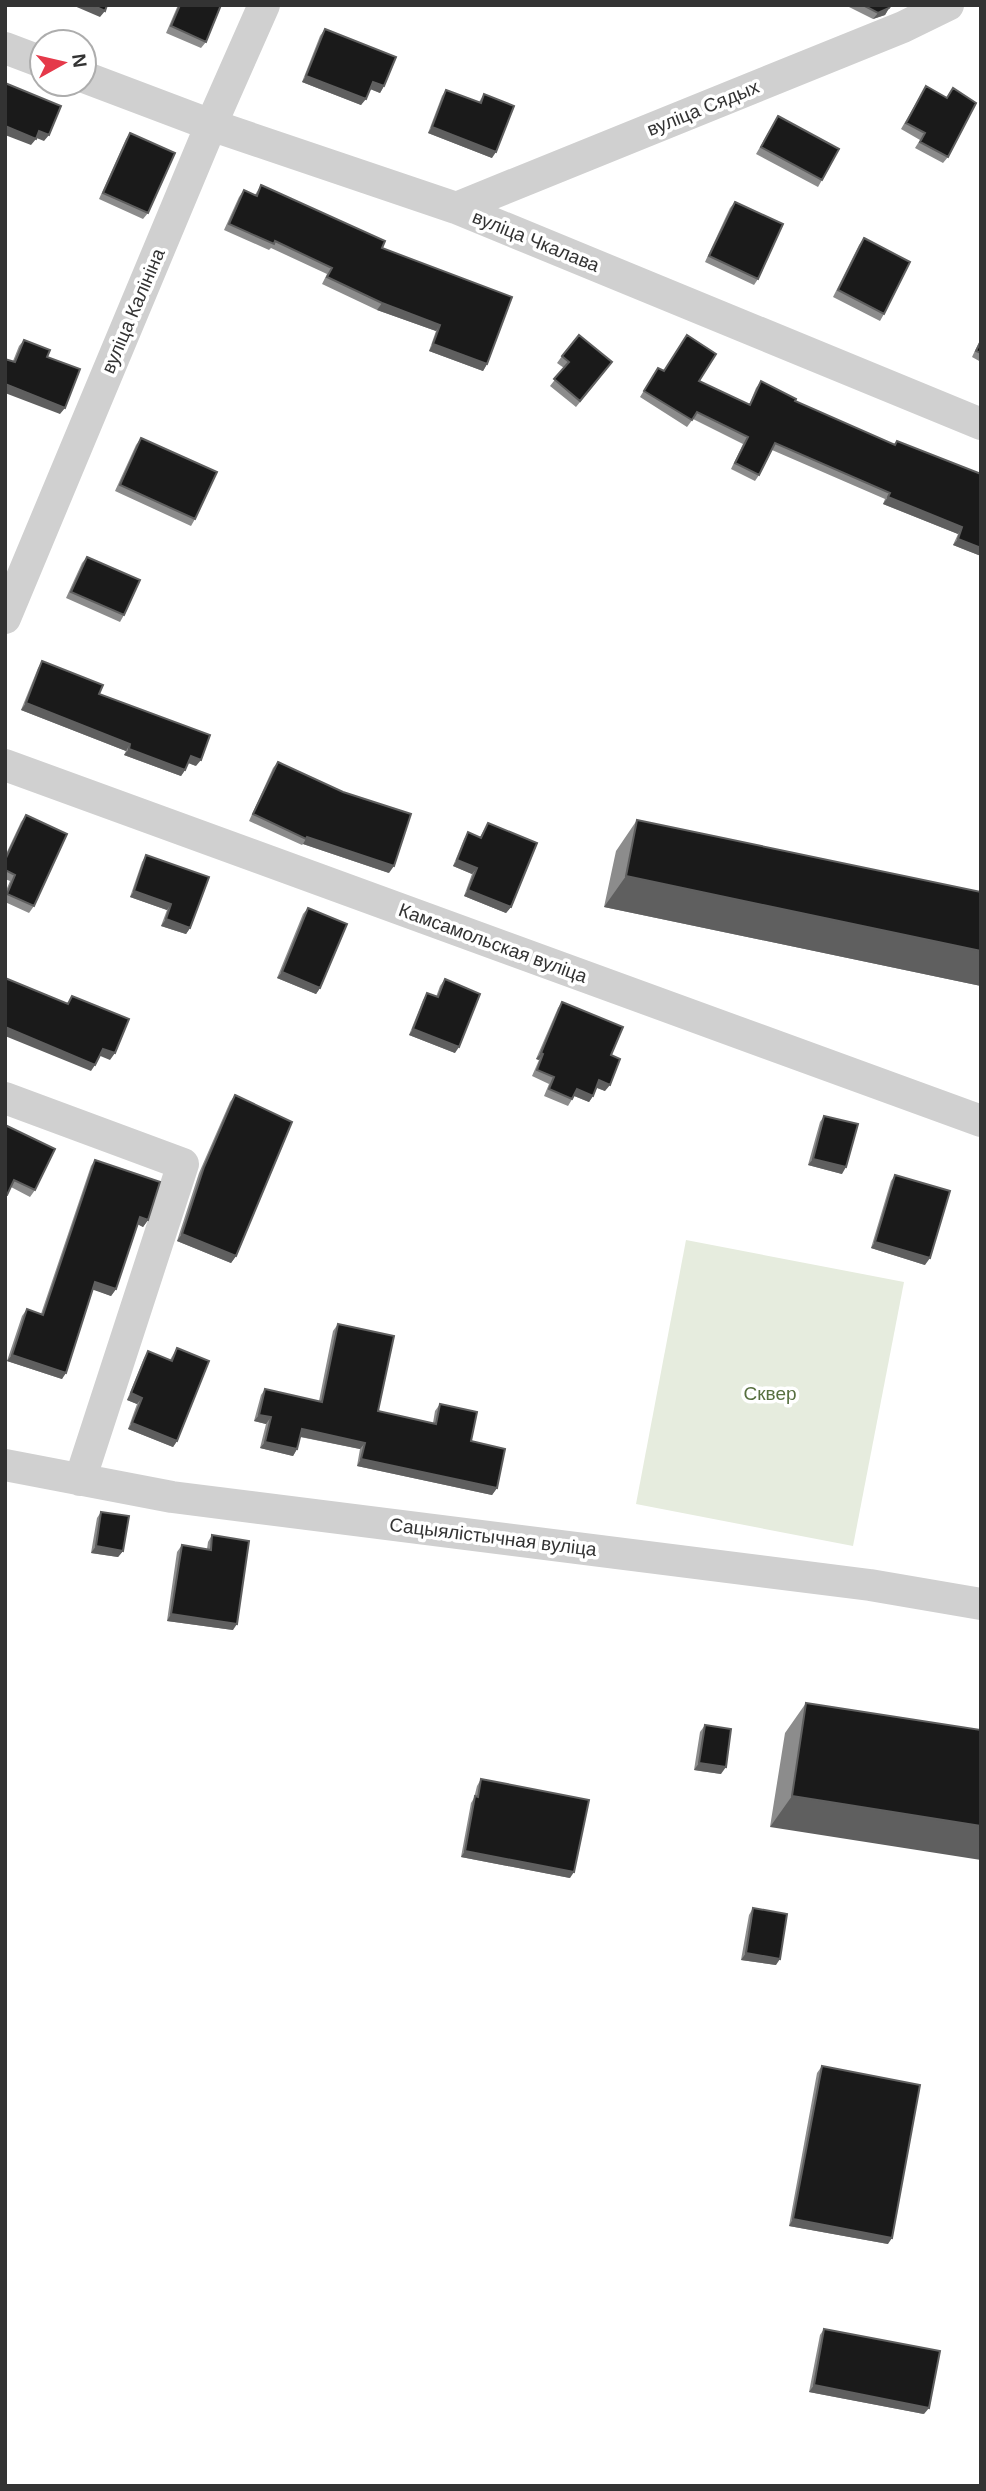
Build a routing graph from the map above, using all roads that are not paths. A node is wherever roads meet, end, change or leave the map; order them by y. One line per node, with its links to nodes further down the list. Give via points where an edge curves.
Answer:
1 (264, 5): 6 (street, вуліца Калініна)
2 (948, 5): 7 (street, вуліца Сядых)
3 (5, 48): 4 (street)
4 (28, 57)
5 (98, 83): 6 (street, вуліца Чкалава)
6 (211, 125): 7 (street, вуліца Чкалава); 9 (street, вуліца Калініна)
7 (456, 208): 8 (street, вуліца Чкалава)
8 (981, 424)
9 (5, 618)
10 (5, 765): 12 (street, Камсамольская вуліца)
11 (5, 1098): 14 (street, via 183,1164)
12 (981, 1121)
13 (5, 1465): 14 (street, Сацыялістычная вуліца)
14 (80, 1480): 15 (street, Сацыялістычная вуліца, via 172,1497 870,1585)
15 (981, 1604)

